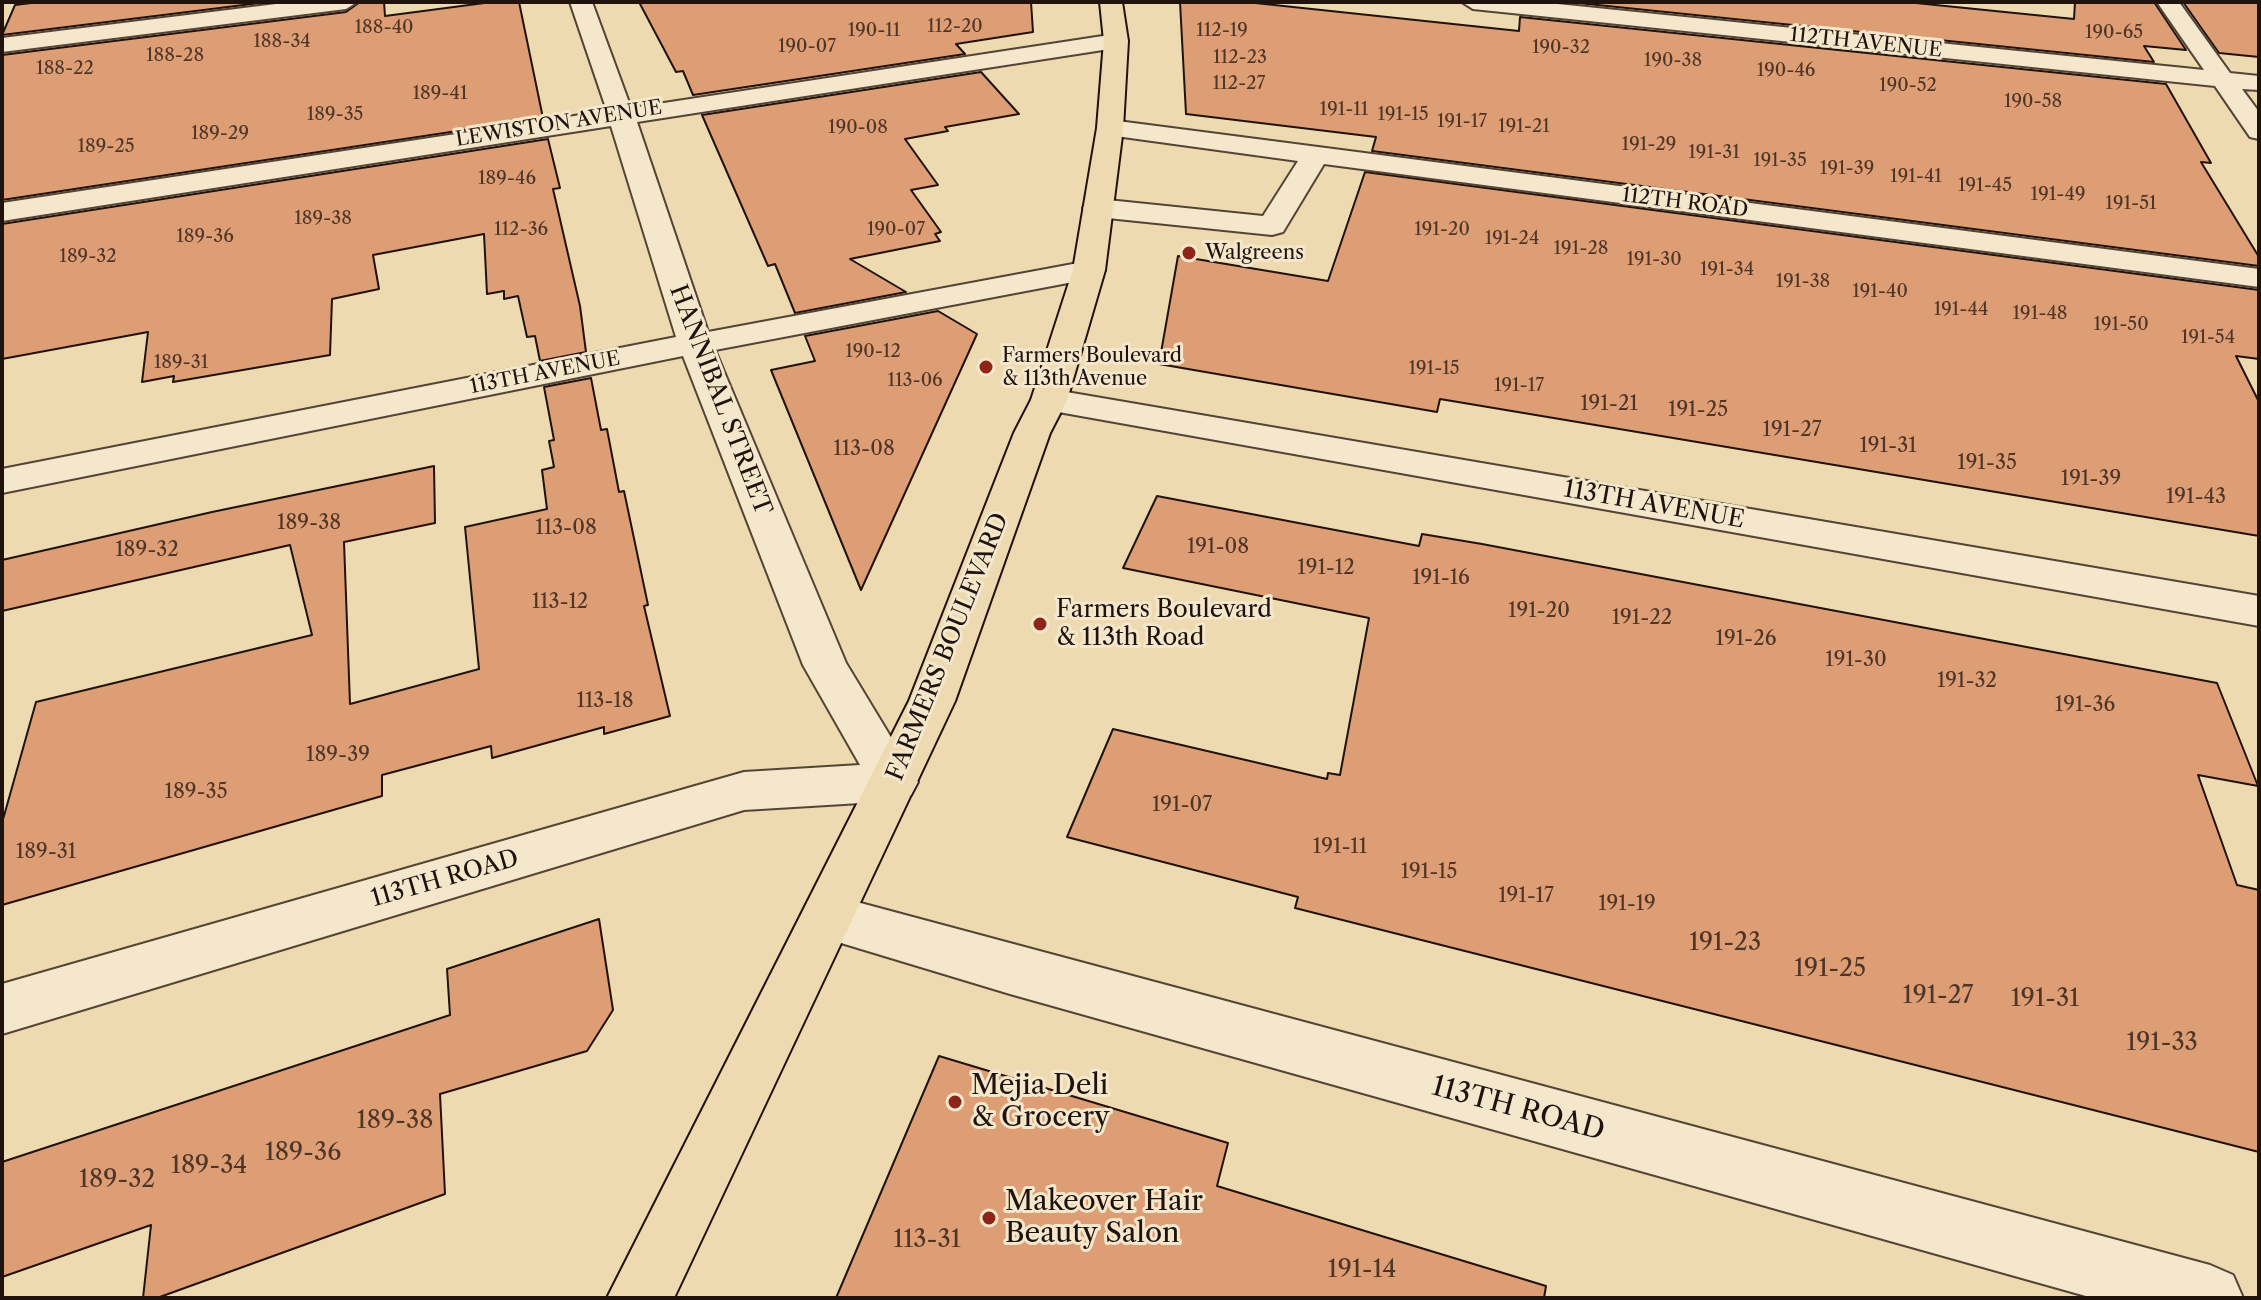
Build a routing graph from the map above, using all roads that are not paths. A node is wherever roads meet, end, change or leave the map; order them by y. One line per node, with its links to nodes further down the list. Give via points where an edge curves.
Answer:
1 (346, 2): 6 (street)
2 (581, 2): 9 (street, HANNIBAL STREET)
3 (1473, 2): 7 (street, 112TH AVENUE)
4 (2168, 2): 7 (street)
5 (1114, 21): 9 (street, LEWISTON AVENUE); 10 (main road, FARMERS BOULEVARD)
6 (2, 45)
7 (2223, 80): 8 (street, 112TH AVENUE); 11 (street)
8 (2259, 83)
9 (621, 115): 14 (street, LEWISTON AVENUE); 17 (street, HANNIBAL STREET)
10 (1110, 128): 12 (street, 112TH ROAD); 13 (main road, FARMERS BOULEVARD)
11 (2259, 131)
12 (1316, 154): 13 (street, via 1272,226); 16 (street, 112TH ROAD)
13 (1098, 208): 15 (main road, FARMERS BOULEVARD)
14 (2, 212)
15 (1089, 270): 17 (street, 113TH AVENUE); 18 (main road, FARMERS BOULEVARD)
16 (2259, 278)
17 (695, 344): 19 (street, 113TH AVENUE); 21 (street, HANNIBAL STREET, via 825,665)
18 (1049, 400): 20 (street, 113TH AVENUE); 21 (main road, FARMERS BOULEVARD, via 932,701)
19 (2, 481)
20 (2259, 611)
21 (894, 782): 22 (main road, FARMERS BOULEVARD); 23 (street, 113TH ROAD, via 744,791)
22 (827, 917): 24 (main road, FARMERS BOULEVARD); 25 (street, 113TH ROAD)
23 (2, 1009)
24 (640, 1298)
25 (2210, 1298)

